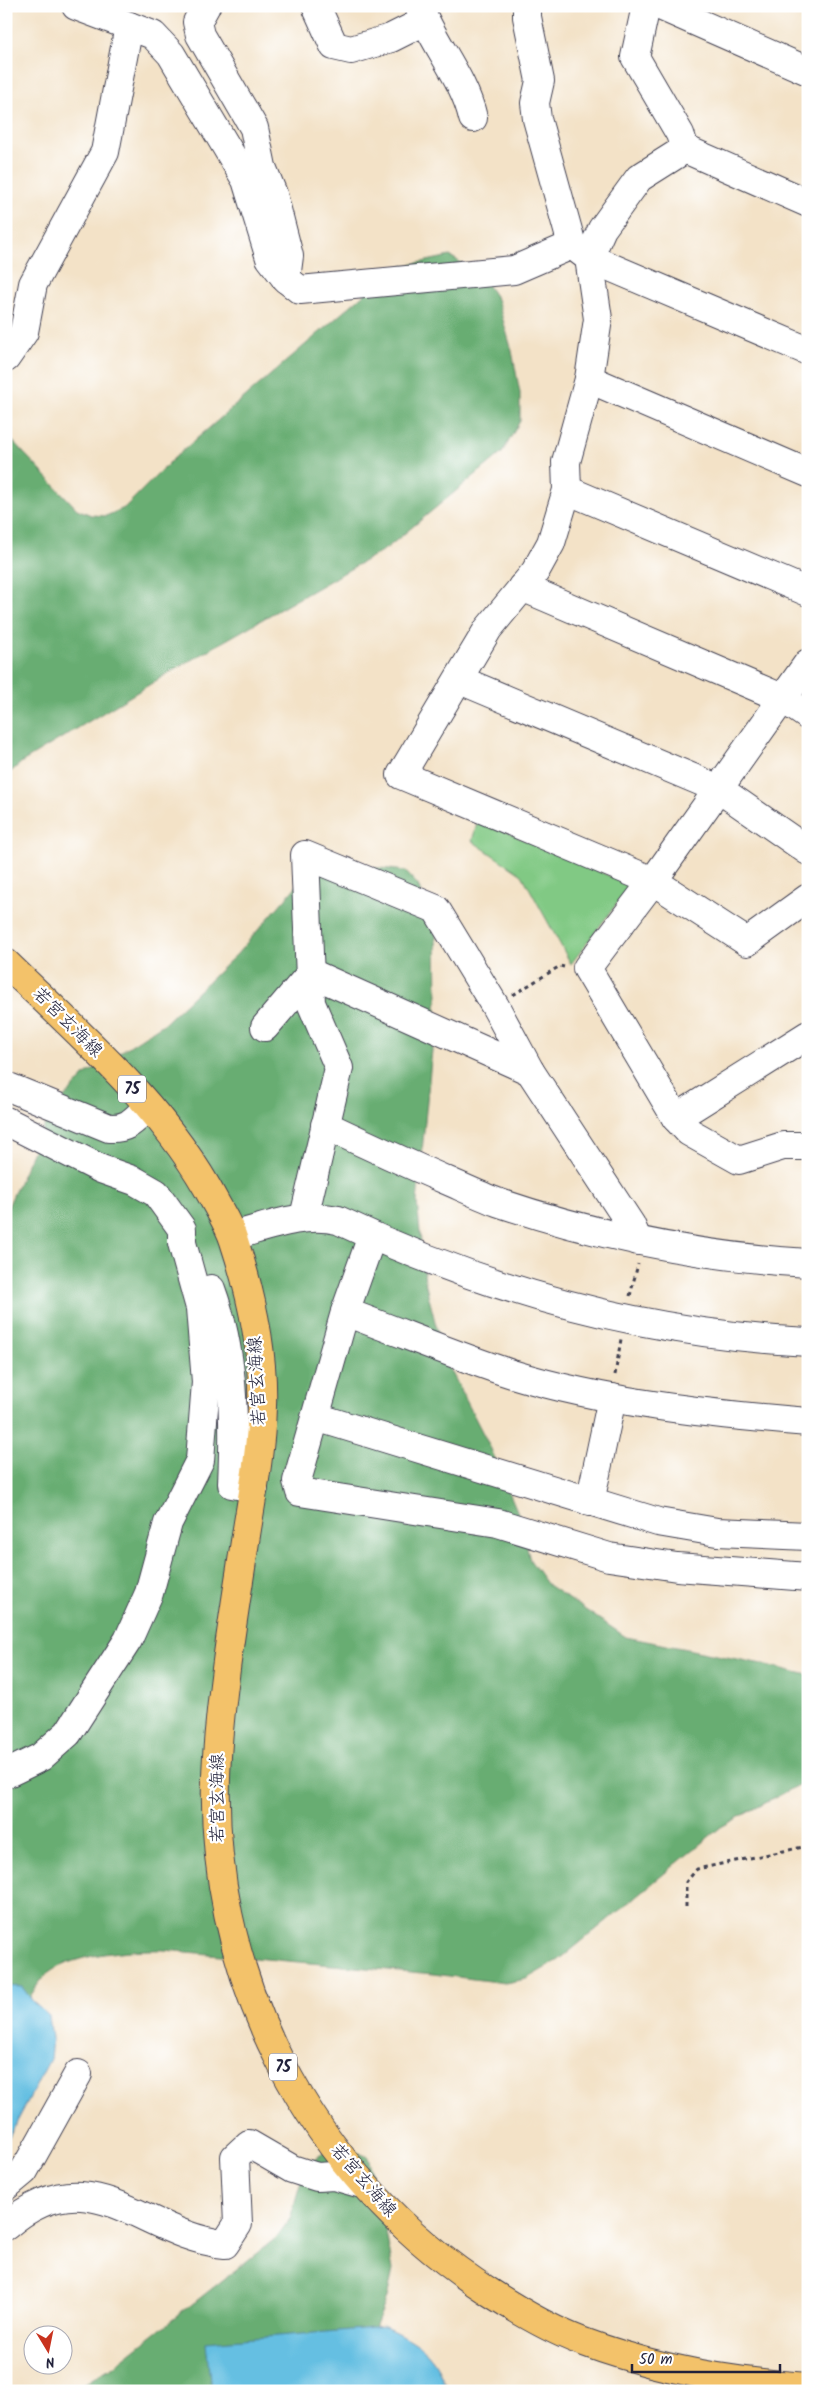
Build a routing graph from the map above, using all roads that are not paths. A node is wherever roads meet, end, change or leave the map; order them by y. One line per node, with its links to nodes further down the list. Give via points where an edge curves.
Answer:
1 (76, 6): 8 (street)
2 (206, 6): 14 (street, via 197,22 200,35 254,128 262,167 273,194 289,256)
3 (316, 6): 7 (street, via 334,46 351,50 391,38)
4 (527, 6): 13 (street, via 540,81 535,102 537,119)
5 (646, 6): 11 (street, via 635,57 680,134)
6 (660, 6): 9 (street)
7 (422, 14): 10 (street, via 469,99)
8 (129, 26): 14 (street, via 153,35 171,54 246,180 270,258); 16 (street, via 105,152 33,284 24,332)
9 (808, 71)
10 (473, 118)
11 (684, 149): 12 (street); 13 (street, via 639,178 602,229)
12 (808, 202)
13 (580, 252): 14 (street, via 514,270 300,290); 15 (street); 17 (street, via 598,319)
14 (286, 279)
15 (808, 351)
16 (6, 358)
17 (589, 380): 18 (street); 19 (street, via 566,462)
18 (808, 473)
19 (567, 490): 20 (street, via 551,543 535,572); 21 (street)
20 (522, 587): 23 (street, via 488,629); 24 (street)
21 (808, 592)
22 (808, 663): 24 (street)
23 (460, 680): 26 (street); 28 (street, via 401,774)
24 (782, 698): 25 (street); 26 (street)
25 (808, 716)
26 (719, 789): 27 (street); 28 (street)
27 (808, 851)
28 (653, 881): 29 (street, via 747,942); 37 (street, via 587,968)
29 (808, 898)
30 (6, 963): 36 (main road, 若宮玄海線 / 75, via 118,1073)
31 (311, 973): 32 (street); 34 (street); 34 (street, via 306,855 436,909); 39 (street, via 311,1002 340,1068)
32 (266, 1027)
33 (808, 1035): 37 (street)
34 (530, 1071): 45 (street)
35 (6, 1086): 36 (street, via 109,1128 121,1129 131,1124)
36 (148, 1107): 43 (main road, 若宮玄海線 / 75, via 204,1182)
37 (676, 1118): 40 (street, via 689,1132 739,1160 783,1146)
38 (6, 1121): 42 (street, via 156,1193)
39 (324, 1124): 41 (street); 45 (street, via 496,1201)
40 (808, 1146)
41 (304, 1218): 43 (street); 44 (street, via 320,1216 338,1220)
42 (182, 1229): 52 (street, via 202,1262 231,1367 235,1432 232,1484); 56 (street, via 182,1243 200,1308 205,1351 200,1460 168,1523 149,1593 123,1648 68,1733 41,1757)
43 (233, 1236): 52 (main road, 若宮玄海線 / 75, via 255,1321 261,1372 260,1436)
44 (372, 1236): 47 (street); 48 (street, via 546,1300 624,1318 737,1337)
45 (641, 1242): 46 (street, via 772,1261)
46 (808, 1263)
47 (345, 1312): 49 (street, via 513,1374); 50 (street)
48 (808, 1342)
49 (612, 1398): 51 (street, via 705,1412); 53 (street)
50 (316, 1417): 53 (street); 55 (street, via 297,1481 300,1492 498,1523 609,1557 677,1568)
51 (808, 1422)
52 (254, 1488): 58 (main road, 若宮玄海線 / 75, via 228,1646 217,1759 218,1854 238,1956 260,2018 303,2102)
53 (590, 1502): 54 (street, via 658,1522 717,1532)
54 (808, 1536)
55 (808, 1577)
56 (6, 1774)
57 (78, 2074): 59 (street, via 24,2171)
58 (362, 2184): 60 (street, via 334,2176 317,2177 292,2169 249,2144 235,2157 238,2224 225,2244 203,2242 115,2202 80,2195 44,2201); 61 (main road, 若宮玄海線 / 75, via 423,2245 467,2278 523,2314 578,2340 691,2374)
59 (6, 2186)
60 (6, 2226)
61 (808, 2387)

